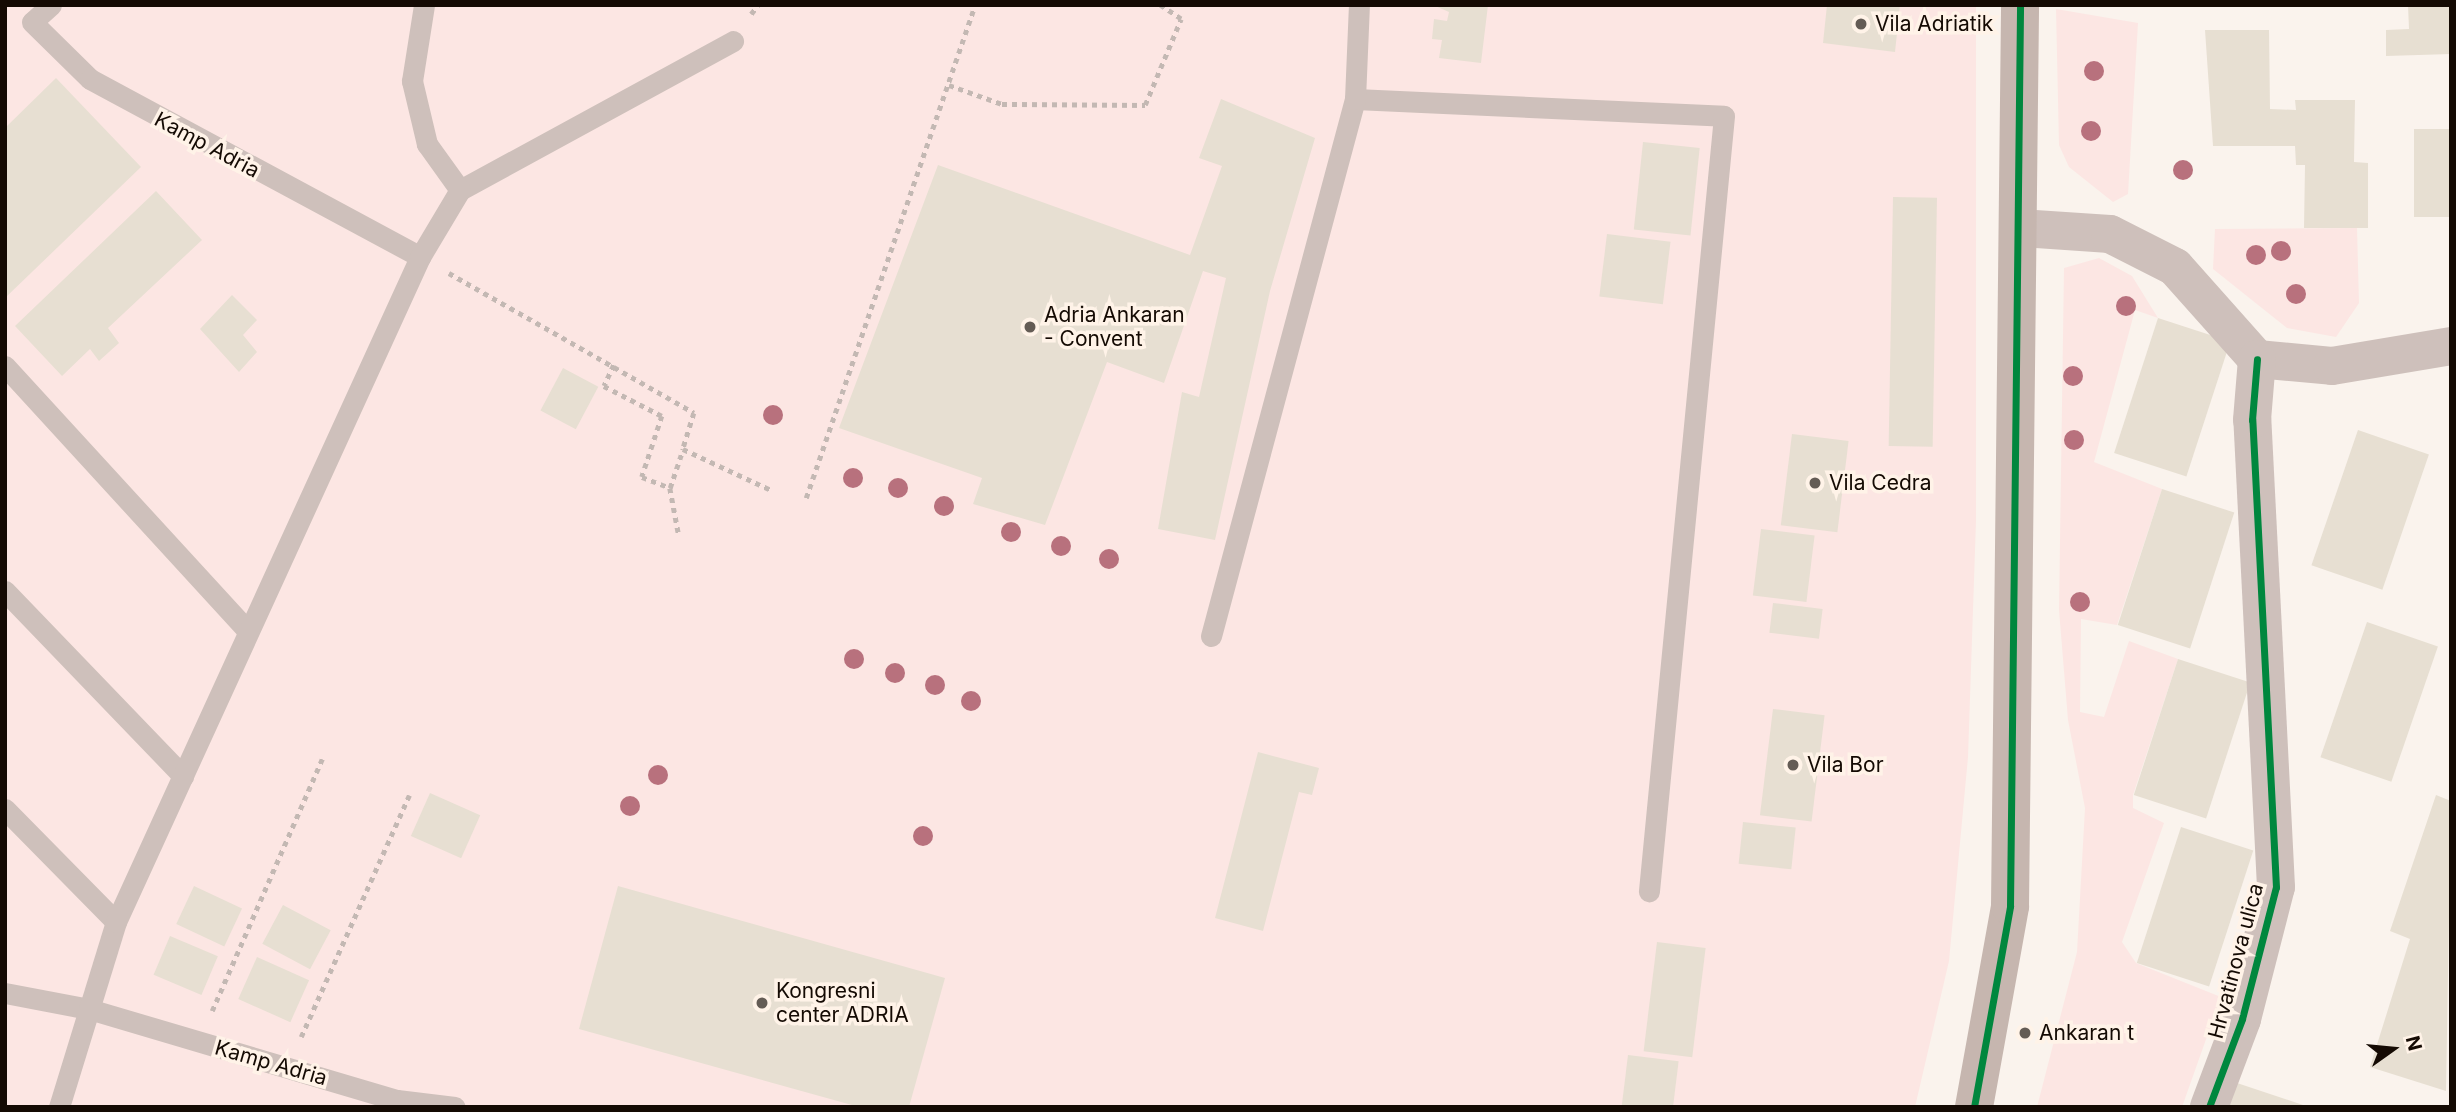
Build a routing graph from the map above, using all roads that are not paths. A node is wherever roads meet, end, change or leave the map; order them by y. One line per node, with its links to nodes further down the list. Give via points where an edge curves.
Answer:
1 (51, 5): 9 (lane, Kamp Adria, via 32,22 90,79)
2 (424, 5): 7 (lane, via 411,81 427,144)
3 (1359, 5): 6 (lane)
4 (2020, 5): 8 (main road)
5 (733, 41): 7 (lane)
6 (1355, 99): 15 (lane, via 1236,563); 18 (lane, via 1724,116)
7 (460, 190): 9 (lane)
8 (2022, 228): 11 (street, via 2110,234 2175,267); 22 (main road, via 2010,906)
9 (420, 257): 14 (lane)
10 (2451, 346): 11 (street, via 2332,366)
11 (2257, 359): 27 (street, Hrvatinova ulica, via 2252,420 2276,887 2242,1019)
12 (5, 366): 14 (lane)
13 (5, 591): 16 (lane)
14 (247, 629): 16 (lane)
15 (1211, 635)
16 (183, 776): 19 (lane)
17 (5, 809): 19 (lane)
18 (1649, 891)
19 (116, 922): 21 (lane)
20 (5, 993): 21 (lane, Kamp Adria)
21 (89, 1009): 23 (lane); 24 (lane, Kamp Adria, via 397,1100)
22 (1987, 1052): 25 (main road); 26 (main road)
23 (59, 1107)
24 (455, 1107)
25 (1964, 1107)
26 (1974, 1107)
27 (2209, 1107)

